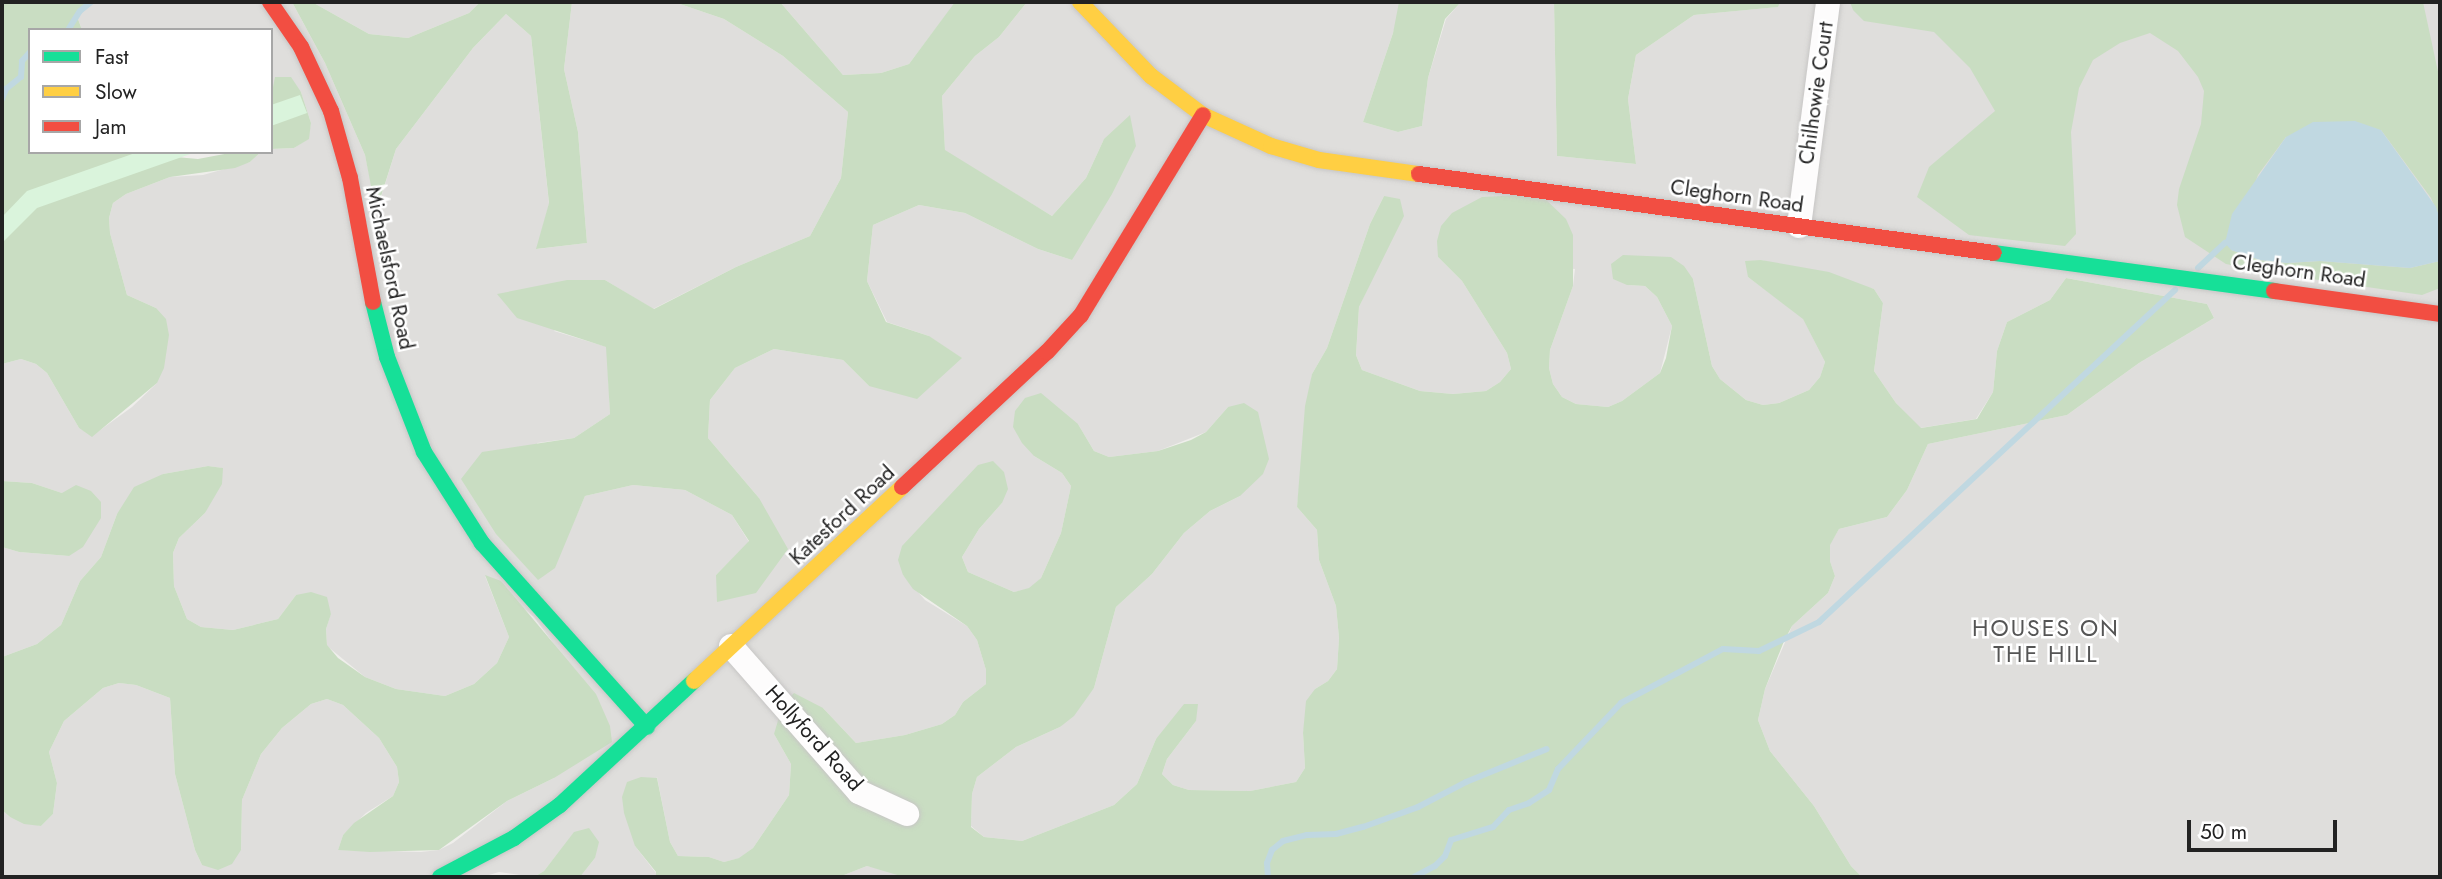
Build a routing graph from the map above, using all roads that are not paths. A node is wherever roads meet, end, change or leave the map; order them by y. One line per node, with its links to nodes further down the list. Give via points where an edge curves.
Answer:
1 (270, 2): 8 (street, Michaelsford Road, via 301,47 331,111 350,178 384,346 424,452 482,543)
2 (1080, 2): 4 (street, Cleghorn Road, via 1151,76)
3 (1828, 2): 5 (street, Chilhowie Court)
4 (1203, 116): 5 (street, Cleghorn Road, via 1271,146 1319,160); 7 (street, Katesford Road, via 1081,315 1047,352)
5 (1799, 226): 6 (street, Cleghorn Road)
6 (2440, 313)
7 (731, 646): 8 (street, Katesford Road); 9 (street, Hollyford Road, via 859,792)
8 (647, 727): 10 (street, Katesford Road, via 561,805 514,838)
9 (907, 814)
10 (440, 877)

